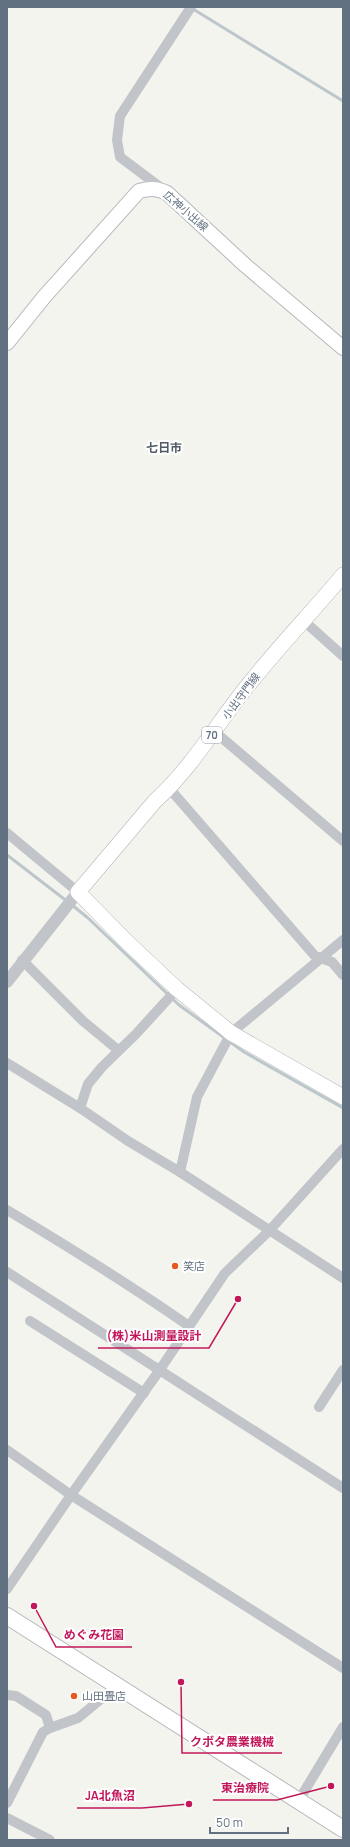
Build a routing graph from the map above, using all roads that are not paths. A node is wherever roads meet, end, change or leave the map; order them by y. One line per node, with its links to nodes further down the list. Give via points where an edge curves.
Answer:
1 (191, 7): 2 (street, via 120,116 116,140 120,157)
2 (167, 192): 3 (main road, 広神小出線, via 158,188 139,191 44,297); 4 (main road, 広神小出線, via 246,266)
3 (7, 343)
4 (343, 348)
5 (343, 575): 6 (main road, 小出守門線 / 70)
6 (304, 621): 7 (street); 8 (main road, 小出守門線 / 70, via 253,678)
7 (343, 656)
8 (215, 732): 9 (main road, 小出守門線 / 70); 11 (street)
9 (169, 788): 12 (main road, 小出守門線 / 70); 14 (street, via 315,956)
10 (7, 833): 12 (street)
11 (343, 841)
12 (78, 892): 15 (street); 18 (main road)
13 (343, 940): 14 (street)
14 (322, 958): 16 (street, via 332,962); 19 (street)
15 (22, 960): 17 (street); 20 (street, via 83,1021)
16 (343, 976)
17 (7, 982)
18 (177, 989): 19 (main road); 20 (street)
19 (231, 1033): 22 (main road); 25 (street, via 197,1098)
20 (118, 1050): 23 (street, via 88,1084)
21 (7, 1063): 23 (street)
22 (343, 1097)
23 (80, 1108): 25 (street)
24 (343, 1149): 27 (street)
25 (180, 1172): 27 (street)
26 (7, 1210): 31 (street, via 64,1243)
27 (270, 1231): 29 (street); 31 (street, via 225,1273)
28 (7, 1272): 33 (street)
29 (343, 1278)
30 (30, 1320): 34 (street)
31 (189, 1326): 33 (street)
32 (343, 1370): 35 (street)
33 (159, 1372): 34 (street); 37 (street)
34 (144, 1393): 38 (street)
35 (319, 1407)
36 (7, 1450): 38 (street)
37 (343, 1488)
38 (71, 1495): 39 (street); 41 (street)
39 (7, 1589)
40 (7, 1616): 42 (highway)
41 (343, 1668)
42 (117, 1686): 45 (street, via 78,1718); 46 (highway)
43 (7, 1695): 45 (street, via 16,1696 46,1715)
44 (343, 1727): 46 (street)
45 (50, 1728): 47 (street, via 43,1732)
46 (299, 1800): 49 (highway)
47 (7, 1803)
48 (7, 1818): 50 (street)
49 (343, 1829)
50 (50, 1840)

